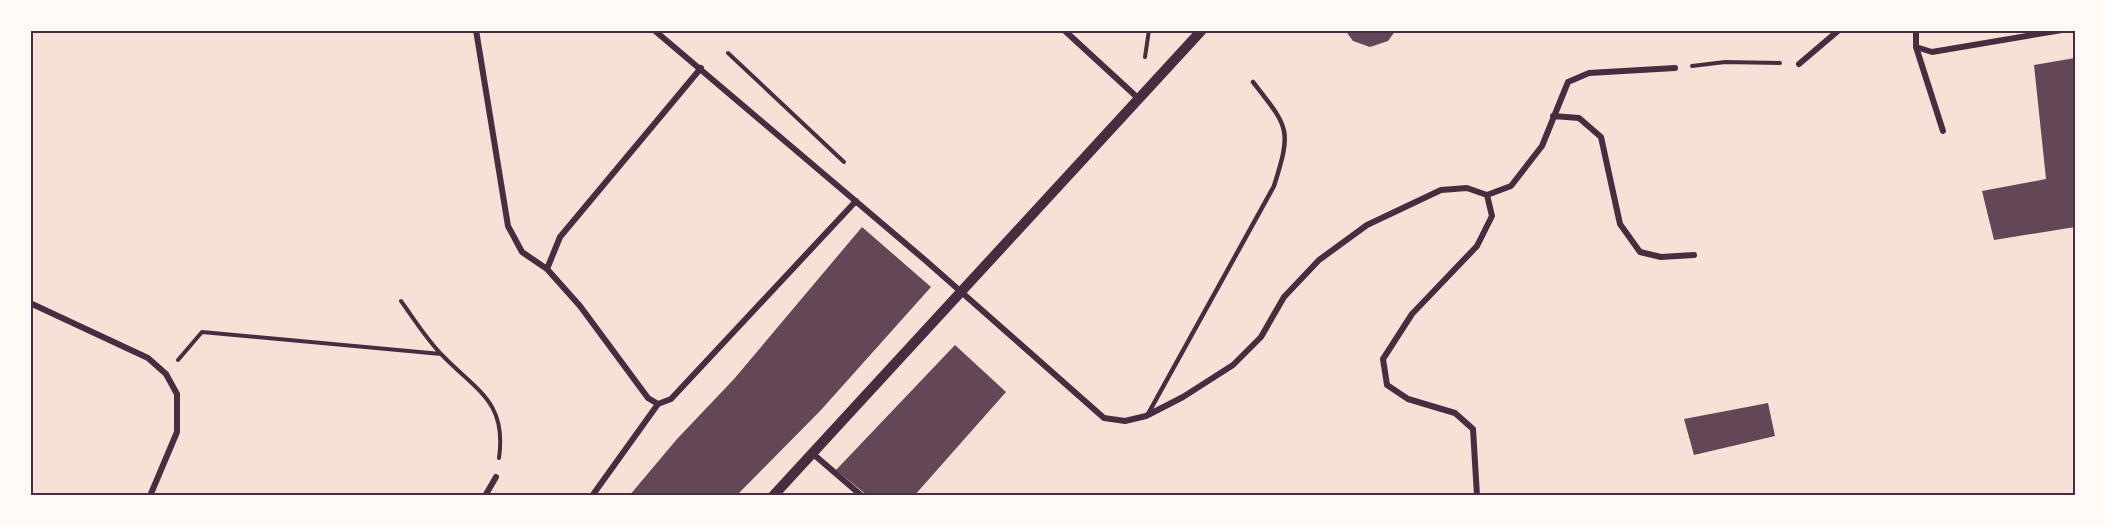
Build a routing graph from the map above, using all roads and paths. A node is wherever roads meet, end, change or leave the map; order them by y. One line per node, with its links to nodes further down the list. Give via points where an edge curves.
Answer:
1 (476, 30): 19 (street, via 508,226 522,252)
2 (654, 30): 10 (street)
3 (1064, 30): 13 (street)
4 (1202, 30): 13 (street)
5 (1839, 30): 9 (street)
6 (1916, 30): 8 (street)
7 (2062, 30): 8 (street, via 1932,52)
8 (1916, 47): 15 (street)
9 (1799, 64): 11 (path, via 1725,62)
10 (701, 68): 17 (street); 19 (street, via 560,237)
11 (1675, 68): 14 (street, via 1589,73 1568,82)
12 (1252, 82): 26 (lane, via 1281,118 1286,146 1274,186)
13 (1140, 99): 20 (street)
14 (1553, 116): 16 (street, via 1542,146 1511,186); 18 (street, via 1579,118 1601,137 1620,224 1640,252 1661,257)
15 (1942, 131)
16 (1487, 195): 26 (street, via 1467,188 1441,190 1367,225 1318,260 1284,297 1261,337 1233,365); 34 (street, via 1492,216 1477,246 1412,314 1383,359 1387,385 1407,399 1455,413 1473,429)
17 (856, 201): 20 (street); 25 (street, via 671,399)
18 (1694, 255)
19 (547, 269): 25 (street, via 580,306 648,398)
20 (961, 291): 26 (street, via 1104,418 1125,421); 27 (street)
21 (401, 301): 23 (path)
22 (30, 303): 24 (street, via 148,358)
23 (441, 354): 24 (path, via 202,332); 28 (path, via 492,402 500,450)
24 (166, 374): 29 (street, via 177,394 177,432)
25 (658, 404): 31 (street)
26 (1146, 416)
27 (811, 453): 32 (street); 33 (street)
28 (496, 477): 30 (street)
29 (150, 496)
30 (485, 496)
31 (592, 496)
32 (773, 496)
33 (862, 496)
34 (1477, 496)

